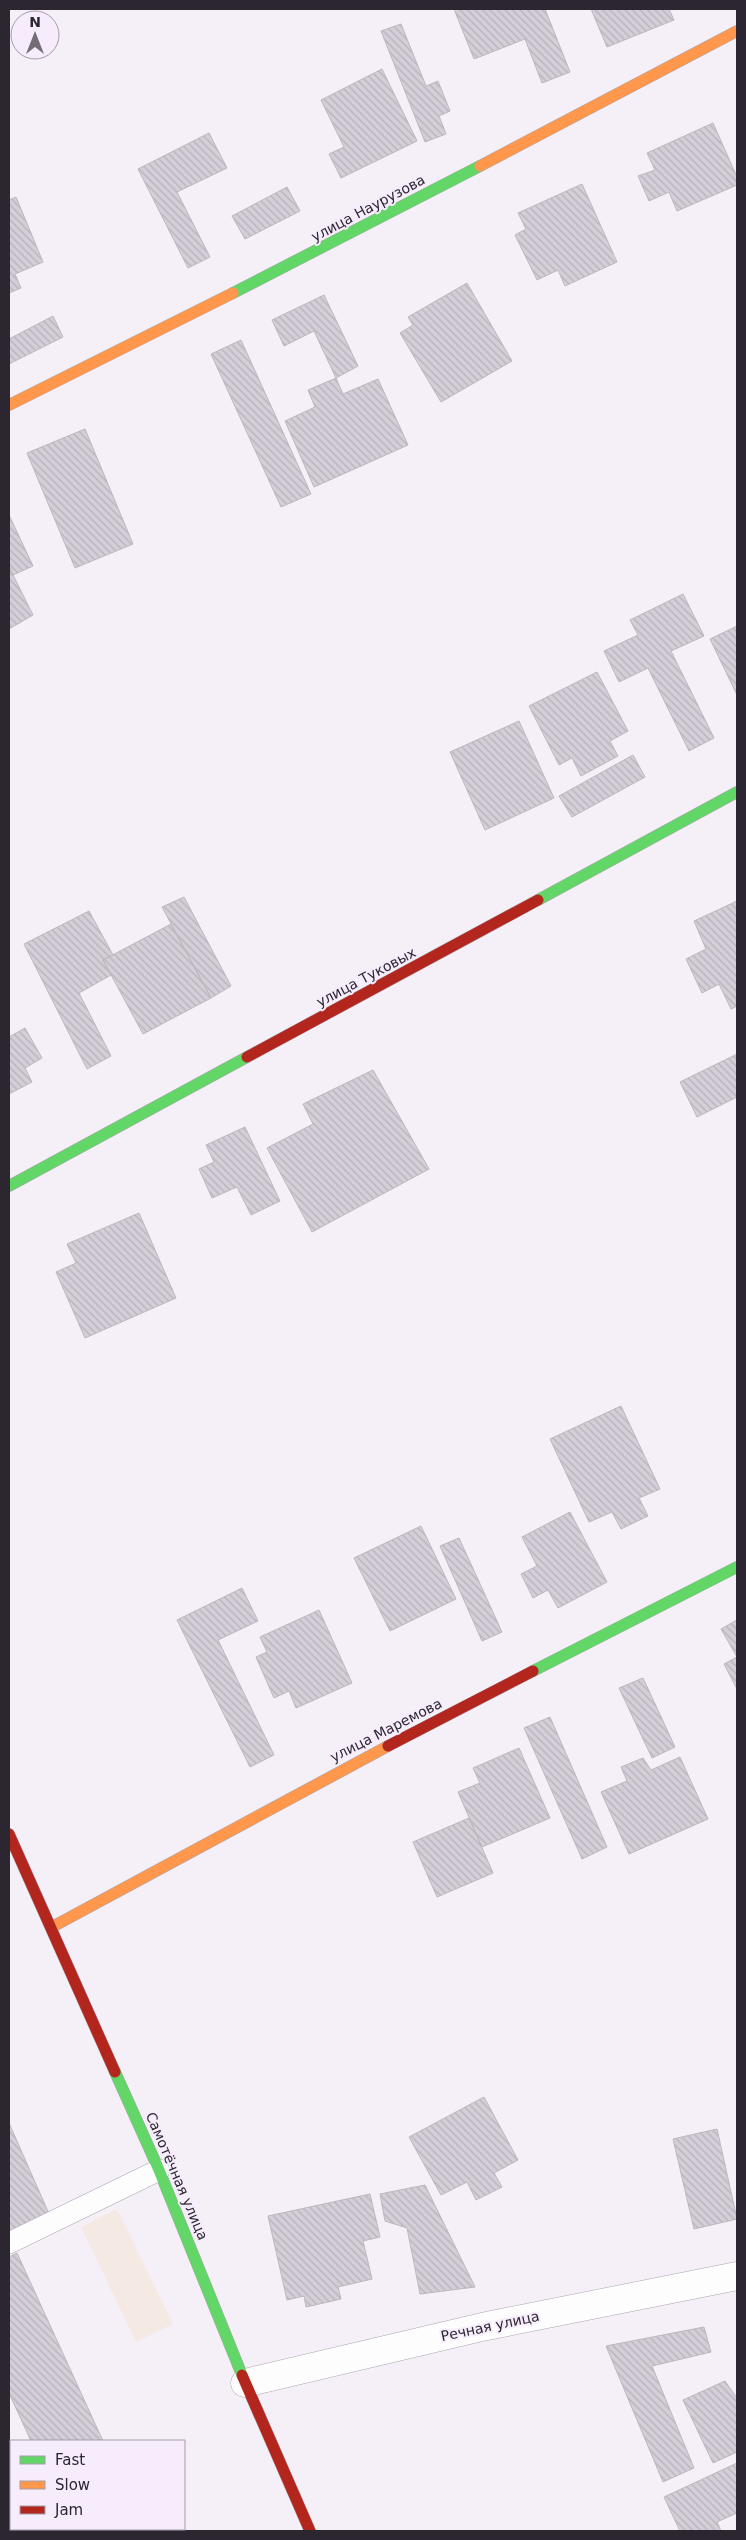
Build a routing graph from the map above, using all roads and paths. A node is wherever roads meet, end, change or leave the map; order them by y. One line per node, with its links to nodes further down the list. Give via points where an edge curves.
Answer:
1 (737, 31): 2 (street, улица Наурузова, via 327,246)
2 (9, 405)
3 (737, 792): 4 (street, улица Туковых)
4 (9, 1186)
5 (737, 1567): 7 (street, улица Маремова, via 317,1782)
6 (9, 1834): 7 (street, Самотёчная улица)
7 (52, 1927): 8 (street, Самотёчная улица)
8 (159, 2170): 9 (lane); 11 (street, Самотёчная улица)
9 (9, 2243)
10 (737, 2276): 11 (street, Речная улица, via 482,2327)
11 (245, 2383): 12 (street, Самотёчная улица)
12 (310, 2531)

